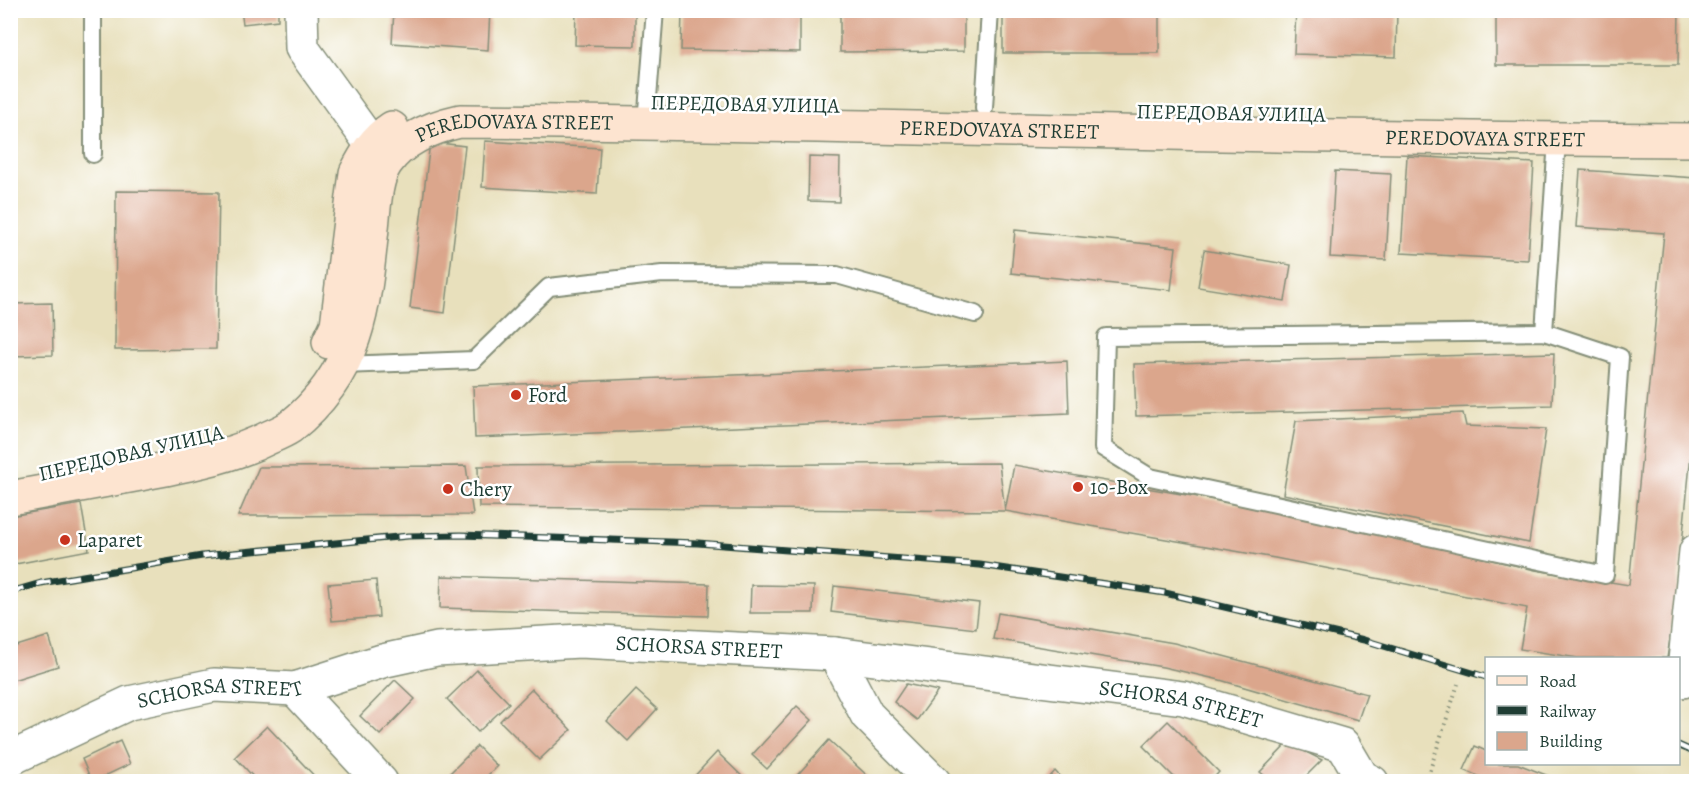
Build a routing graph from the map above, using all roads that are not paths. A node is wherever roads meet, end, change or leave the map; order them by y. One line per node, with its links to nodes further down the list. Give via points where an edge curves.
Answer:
1 (93, 10): 10 (lane)
2 (301, 10): 11 (street, via 302,48)
3 (655, 10): 6 (lane)
4 (990, 10): 5 (lane)
5 (984, 108): 6 (main road, ПЕРЕДОВАЯ УЛИЦА); 7 (main road, ПЕРЕДОВАЯ УЛИЦА)
6 (647, 112): 8 (main road, PEREDOVAYA STREET); 11 (main road, PEREDOVAYA STREET, via 460,121 436,127 401,148)
7 (1696, 122)
8 (1557, 140): 9 (main road, PEREDOVAYA STREET); 13 (lane)
9 (1696, 140)
10 (93, 154)
11 (379, 154): 14 (main road, PEREDOVAYA STREET, via 365,294 355,337); 15 (main road, ПЕРЕДОВАЯ УЛИЦА, via 364,156 356,173 337,325 319,363 278,407 252,423 212,438)
12 (975, 315): 14 (lane, via 837,275 662,273 549,288 474,360)
13 (1544, 332): 13 (lane, via 1106,338 1103,448 1150,477 1605,575 1620,357)
14 (343, 365): 16 (main road, PEREDOVAYA STREET, via 317,402 289,428 249,447 204,461)
15 (10, 480)
16 (10, 498)
17 (1696, 551): 19 (street)
18 (835, 654): 20 (street, SCHORSA STREET, via 580,641 437,649 382,661); 22 (street, SCHORSA STREET, via 1183,698 1343,745); 24 (street, via 867,715)
19 (1683, 681)
20 (295, 690): 21 (street, SCHORSA STREET, via 214,685 129,703); 23 (street)
21 (14, 758)
22 (1364, 780)
23 (381, 782)
24 (934, 782)

